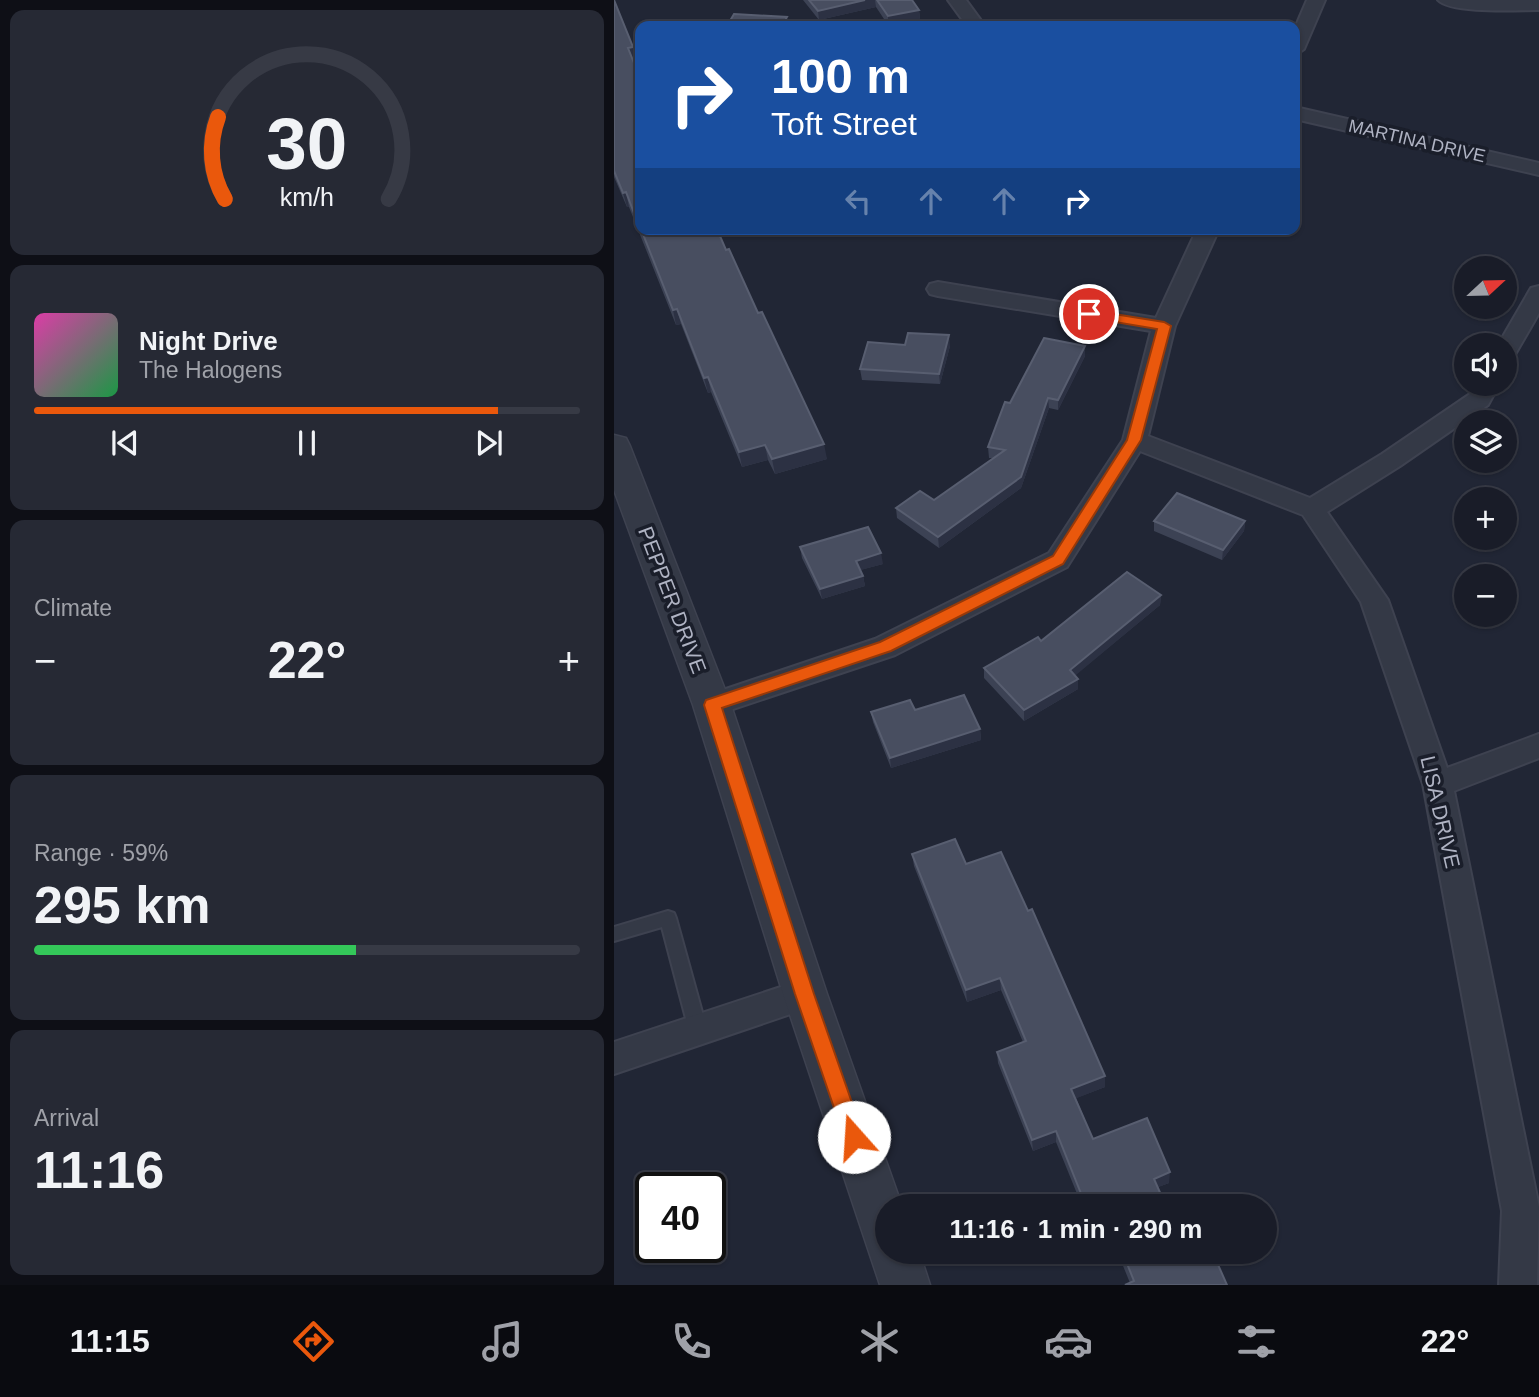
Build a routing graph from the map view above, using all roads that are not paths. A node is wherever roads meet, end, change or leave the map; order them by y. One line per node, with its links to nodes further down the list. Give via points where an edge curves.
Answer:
1 (957, 0): 5 (street)
2 (1316, 0): 6 (street)
3 (1447, 0): 4 (street)
4 (1539, 5)
5 (972, 21)
6 (1300, 37)
7 (1300, 114): 8 (street, MARTINA DRIVE)
8 (1539, 169)
9 (1205, 235): 12 (street)
10 (938, 289): 12 (street)
11 (1539, 293): 13 (street)
12 (1164, 326): 15 (street)
13 (1516, 333)
14 (1481, 396): 17 (street)
15 (1134, 440): 17 (street); 18 (street, via 1058,560 885,647)
16 (614, 446): 18 (street, PEPPER DRIVE)
17 (1312, 509): 20 (street, LISA DRIVE, via 1374,600)
18 (712, 705): 22 (street, PEPPER DRIVE)
19 (1539, 746): 20 (street)
20 (1438, 784): 26 (street, LISA DRIVE)
21 (614, 934): 23 (lane, via 668,918)
22 (805, 994): 23 (street); 25 (street, PEPPER DRIVE)
23 (698, 1030): 24 (street)
24 (614, 1059)
25 (875, 1197)
26 (1530, 1212): 29 (street, LISA DRIVE)
27 (898, 1264): 28 (street)
28 (905, 1285)
29 (1518, 1285)

